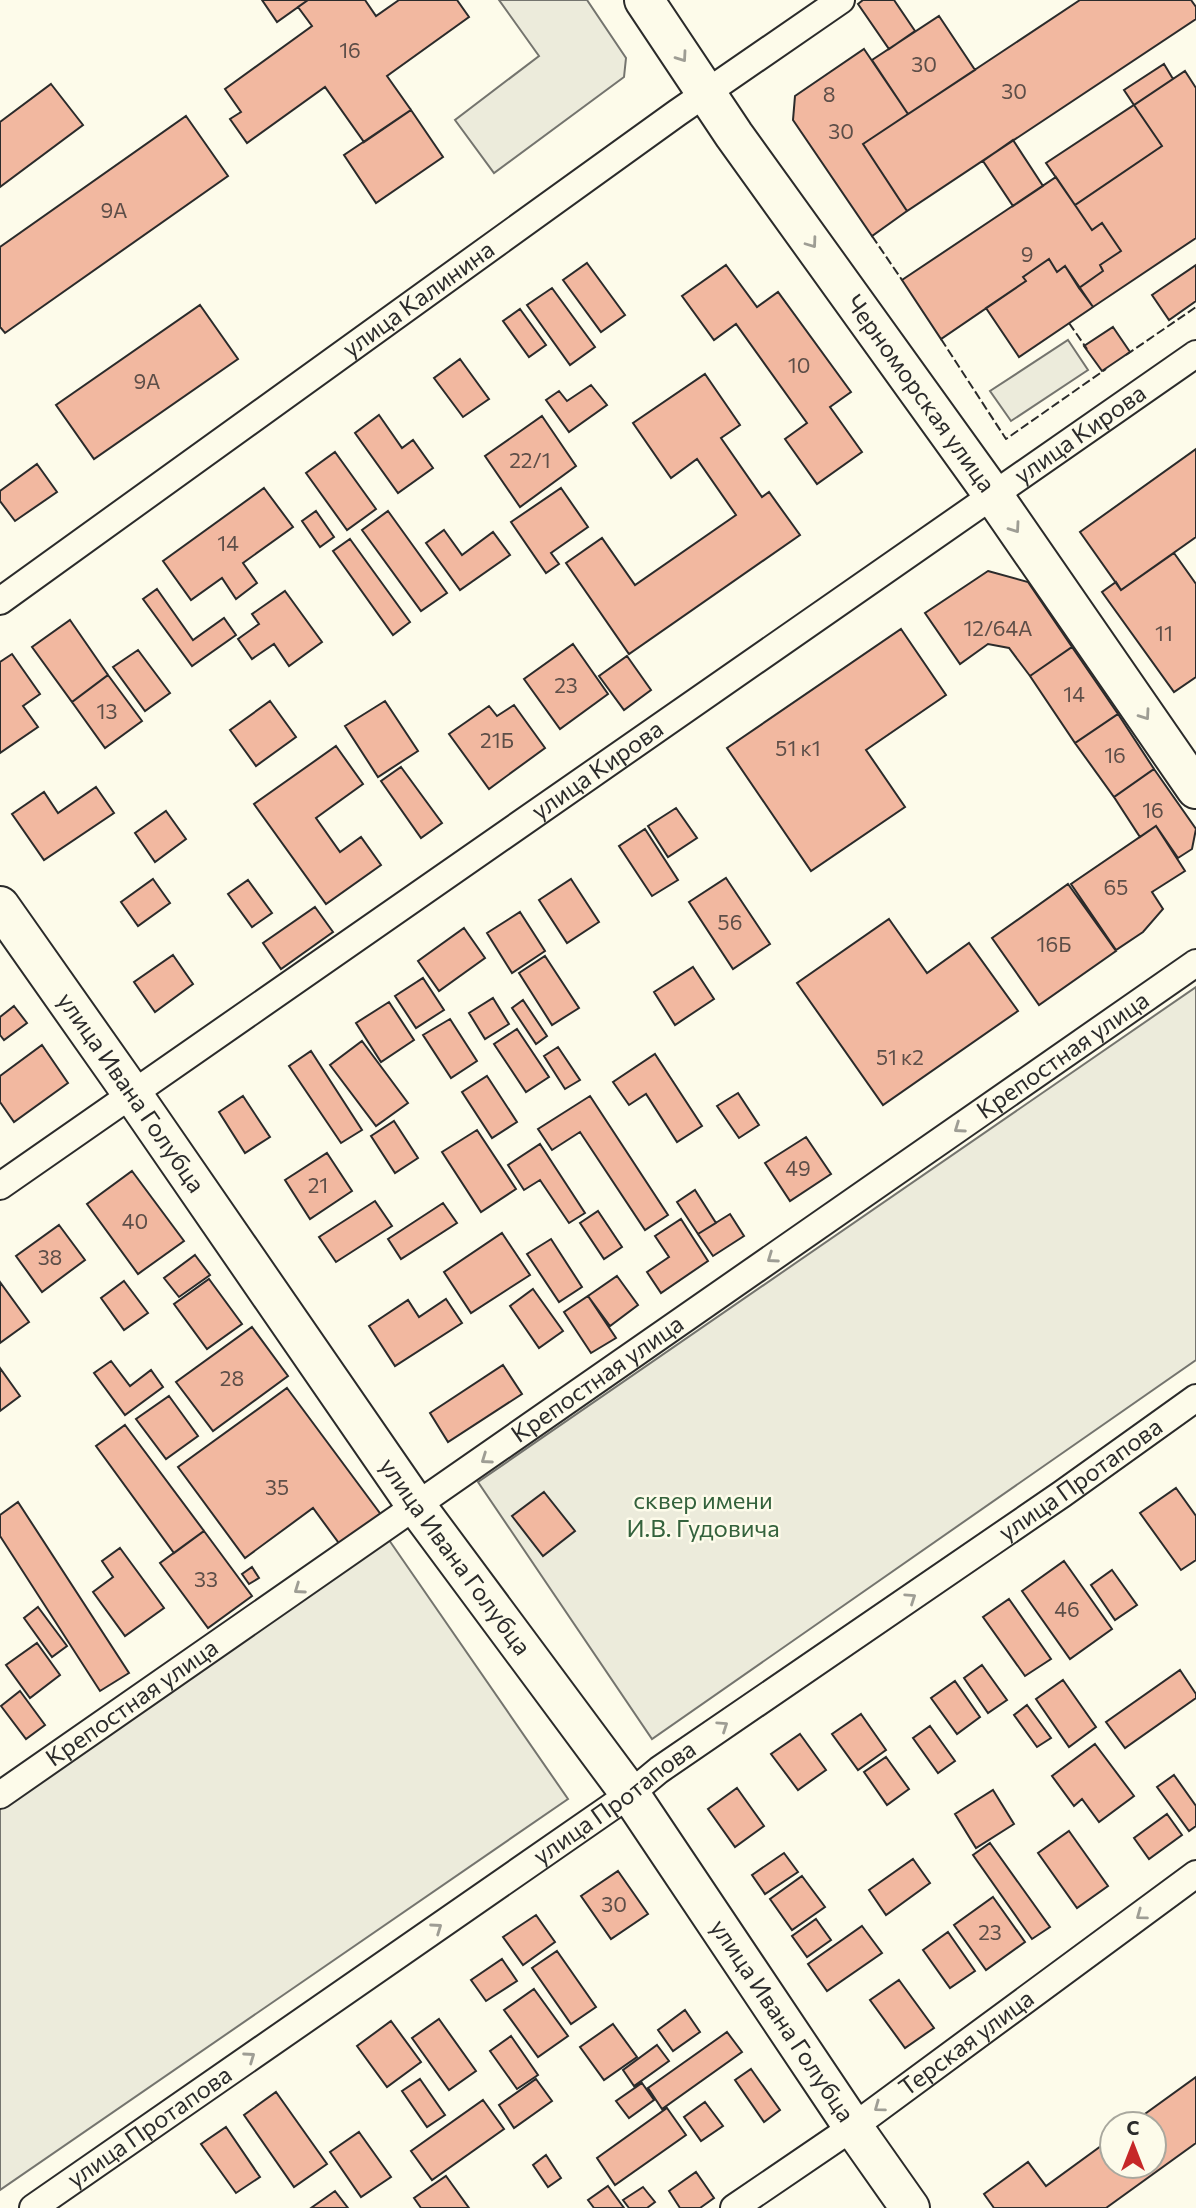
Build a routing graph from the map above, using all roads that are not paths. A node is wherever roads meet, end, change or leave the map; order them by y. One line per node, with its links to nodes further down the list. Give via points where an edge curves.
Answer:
1 (644, 0): 3 (street, Черноморская улица, one-way to 3)
2 (841, 0): 3 (street, улица Калинина)
3 (707, 92): 5 (street, Черноморская улица, one-way to 5); 6 (street, улица Калинина)
4 (1196, 354): 5 (street, улица Кирова)
5 (993, 495): 7 (street, Черноморская улица, one-way to 7); 10 (street, улица Кирова)
6 (0, 601)
7 (1196, 789)
8 (0, 906): 10 (street, улица Ивана Голубца)
9 (1196, 963): 13 (street, Крепостная улица, one-way to 13)
10 (133, 1095): 11 (street, улица Кирова); 13 (street, улица Ивана Голубца)
11 (0, 1186)
12 (1196, 1398): 14 (street, улица Протапова, one-way to 12)
13 (417, 1507): 14 (street, улица Ивана Голубца); 15 (street, Крепостная улица, one-way to 15)
14 (630, 1794): 17 (street, улица Ивана Голубца); 18 (street, улица Протапова, one-way to 14)
15 (0, 1795)
16 (1196, 1874): 17 (street, Терская улица, one-way to 17)
17 (853, 2127): 19 (street, Терская улица); 20 (street, улица Ивана Голубца)
18 (33, 2208)
19 (734, 2208)
20 (910, 2208)

